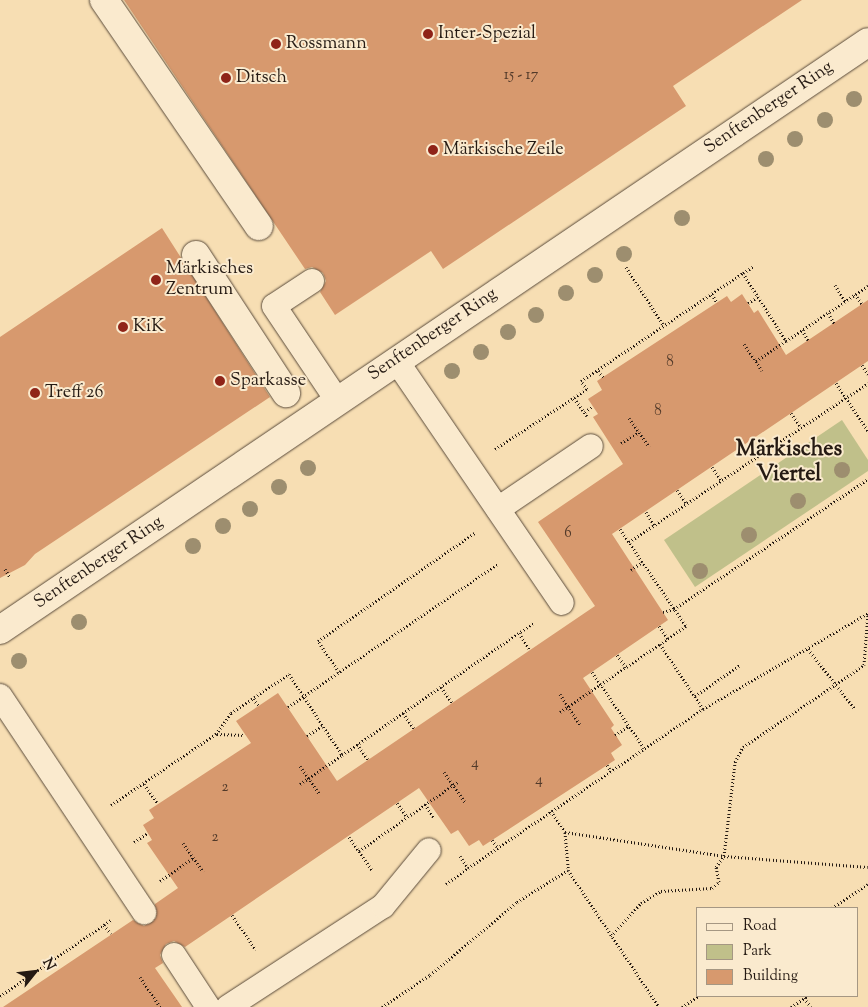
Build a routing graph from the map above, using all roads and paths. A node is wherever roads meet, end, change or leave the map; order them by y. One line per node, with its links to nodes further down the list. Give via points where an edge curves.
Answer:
1 (104, 0): 3 (street)
2 (868, 42): 25 (street, Senftenberger Ring)
3 (259, 226)
4 (196, 256): 34 (street)
5 (754, 266): 7 (path)
6 (626, 267): 20 (path)
7 (743, 274): 11 (path); 13 (path)
8 (312, 281): 36 (lane, via 274,306)
9 (835, 285): 14 (path)
10 (868, 286): 12 (path)
11 (712, 294): 15 (path); 20 (path)
12 (856, 294): 14 (path); 17 (path)
13 (758, 297): 16 (path); 23 (path)
14 (845, 301): 18 (path)
15 (717, 303)
16 (748, 303)
17 (862, 304)
18 (828, 313): 19 (path); 21 (path)
19 (834, 323)
20 (664, 326): 28 (path)
21 (802, 330): 22 (path); 23 (path)
22 (808, 340)
23 (786, 341): 26 (path)
24 (744, 344): 26 (path)
25 (396, 360): 36 (street, Senftenberger Ring); 51 (lane)
26 (756, 361): 29 (path)
27 (862, 365): 30 (path)
28 (598, 371): 31 (path); 45 (path, via 581,381 587,389)
29 (762, 371)
30 (868, 374)
31 (602, 377)
32 (836, 383): 35 (path)
33 (868, 383): 35 (path)
34 (286, 393)
35 (844, 396): 41 (path); 42 (path)
36 (337, 400): 66 (street, Senftenberger Ring)
37 (593, 406): 38 (path)
38 (584, 412)
39 (791, 413): 41 (path)
40 (629, 418): 44 (path)
41 (800, 426): 48 (path)
42 (868, 430)
43 (591, 446): 51 (lane)
44 (649, 447)
45 (491, 451)
46 (712, 467): 48 (path)
47 (868, 479): 63 (path)
48 (721, 480): 50 (path)
49 (677, 490): 50 (path)
50 (686, 503): 53 (path)
51 (498, 509): 62 (lane)
52 (646, 512): 53 (path)
53 (654, 525): 56 (path)
54 (620, 529): 56 (path)
55 (484, 538): 75 (path, via 479,530 318,641)
56 (629, 542): 58 (path)
57 (495, 554): 75 (path, via 501,562)
58 (642, 562): 60 (path); 63 (path)
59 (5, 569): 61 (path)
60 (631, 570)
61 (10, 577)
62 (562, 603): 67 (path)
63 (674, 609): 64 (path); 68 (path, via 686,626)
64 (663, 612)
65 (659, 626): 68 (path)
66 (0, 630)
67 (519, 633): 70 (path); 79 (path)
68 (668, 639): 69 (path)
69 (660, 644): 74 (path); 83 (path)
70 (530, 650)
71 (808, 650): 78 (path); 78 (path, via 868,613 864,665); 89 (path)
72 (616, 655): 74 (path)
73 (740, 665): 83 (path)
74 (626, 667): 77 (path)
75 (340, 672): 82 (path)
76 (592, 672): 77 (path)
77 (601, 684): 88 (path); 95 (path)
78 (836, 684): 90 (path); 132 (path, via 743,746 735,762)
79 (441, 687): 85 (path); 92 (path)
80 (560, 694): 88 (path)
81 (0, 696): 122 (lane)
82 (303, 696): 84 (path, via 289,674); 87 (path); 93 (path)
83 (695, 696): 89 (path)
84 (253, 698): 86 (path); 97 (path, via 231,713)
85 (452, 703)
86 (259, 706)
87 (288, 707)
88 (568, 707): 91 (path); 94 (path)
89 (703, 708): 102 (path)
90 (855, 709)
91 (560, 712)
92 (402, 713): 96 (path); 101 (path)
93 (322, 726): 100 (path); 103 (path)
94 (581, 726)
95 (629, 726): 99 (path); 102 (path)
96 (414, 729)
97 (216, 734): 98 (path); 111 (path)
98 (245, 735)
99 (616, 735)
100 (307, 736)
101 (357, 744): 103 (path); 104 (path)
102 (644, 748): 107 (path)
103 (342, 755): 109 (path)
104 (368, 760)
105 (607, 765): 107 (path)
106 (300, 766): 109 (path)
107 (611, 771): 119 (path)
108 (444, 772): 113 (path)
109 (308, 778): 112 (path); 114 (path)
110 (459, 781): 113 (path)
111 (144, 784): 117 (path); 122 (path)
112 (300, 784)
113 (453, 784): 115 (path); 118 (path)
114 (319, 793)
115 (465, 802)
116 (398, 803): 120 (path)
117 (158, 804)
118 (425, 804): 120 (path); 121 (path)
119 (551, 811): 123 (path); 128 (path)
120 (406, 817): 130 (path)
121 (436, 820)
122 (84, 822): 140 (lane)
123 (565, 832): 132 (path); 135 (path)
124 (148, 833): 127 (path)
125 (492, 840): 128 (path)
126 (184, 843): 133 (path)
127 (130, 845)
128 (498, 848): 131 (path, via 468,868)
129 (429, 850): 154 (lane, via 383,906)
130 (358, 851)
131 (457, 852)
132 (724, 856): 134 (path); 145 (path, via 716,867 719,882 712,888 661,891 641,904)
133 (194, 858): 136 (path); 137 (path)
134 (868, 867)
135 (568, 870): 145 (path); 155 (path, via 517,902 430,975)
136 (202, 872)
137 (156, 884)
138 (868, 884): 139 (path)
139 (834, 907)
140 (144, 912)
141 (232, 915): 147 (path)
142 (112, 919): 143 (path)
143 (104, 925): 144 (path); 149 (path)
144 (111, 934)
145 (611, 936): 156 (path)
146 (174, 955): 153 (lane)
147 (260, 955)
148 (140, 978): 152 (path)
149 (0, 996)
150 (806, 997): 158 (path); 159 (path)
151 (689, 1005): 157 (path)
152 (160, 1007)
153 (208, 1007)
154 (228, 1007)
155 (382, 1007)
156 (659, 1007)
157 (682, 1007)
158 (791, 1007)
159 (810, 1007)

